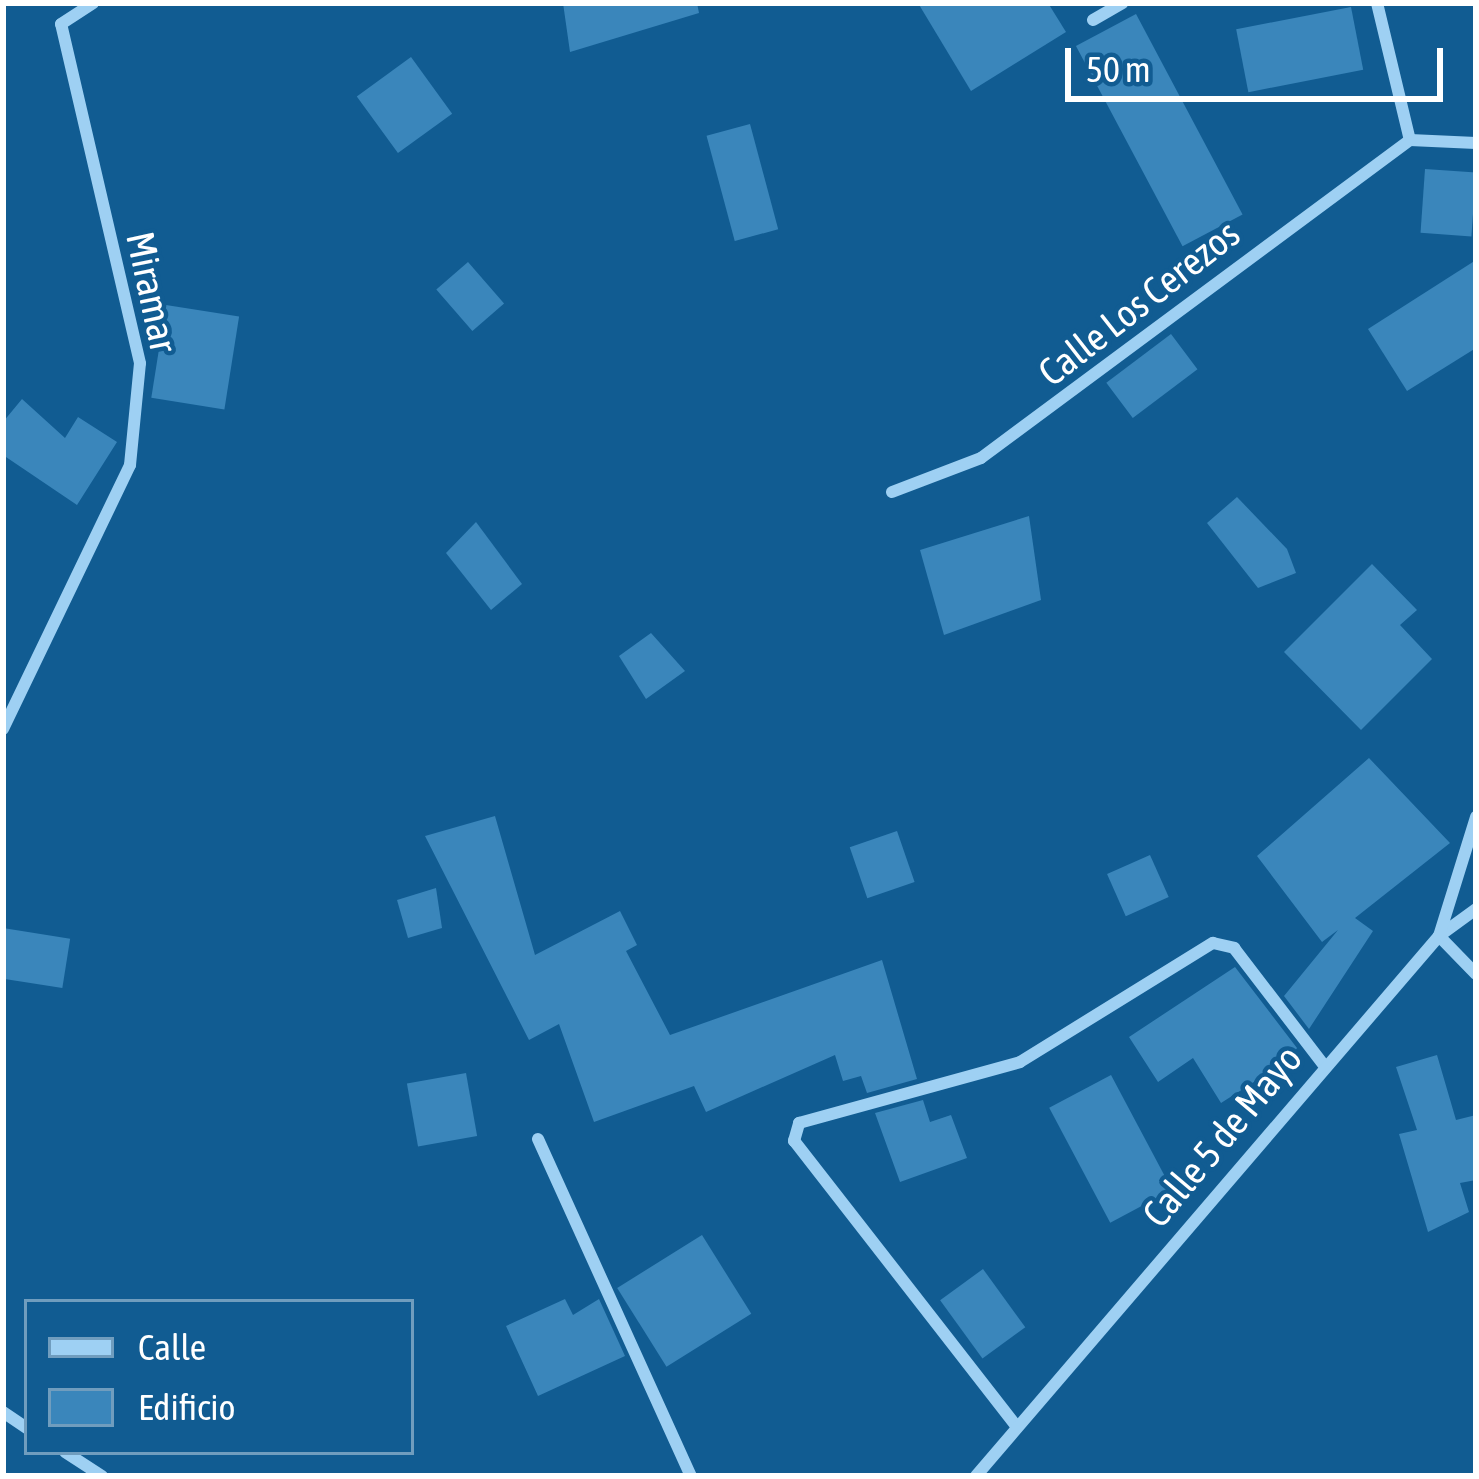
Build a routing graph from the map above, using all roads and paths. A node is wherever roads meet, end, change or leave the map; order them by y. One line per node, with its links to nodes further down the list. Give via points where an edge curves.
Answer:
1 (93, 3): 8 (street, Miramar, via 61,24 140,363 130,465)
2 (1123, 3): 4 (street)
3 (1377, 3): 5 (street)
4 (1093, 20)
5 (1410, 140): 6 (street); 7 (street, Calle Los Cerezos, via 981,458)
6 (1476, 143)
7 (892, 492)
8 (3, 729)
9 (1476, 817): 11 (street, Calle 5 de Mayo)
10 (1476, 909): 11 (street)
11 (1439, 936): 12 (street); 13 (street, Calle 5 de Mayo)
12 (1476, 974)
13 (1323, 1064): 15 (street, Calle 5 de Mayo); 15 (street, via 1234,948 1213,943 1020,1061 799,1123 794,1141)
14 (538, 1139): 18 (street)
15 (1017, 1427): 19 (street, Calle 5 de Mayo)
16 (70, 1455): 17 (street)
17 (102, 1476)
18 (692, 1476)
19 (976, 1476)

